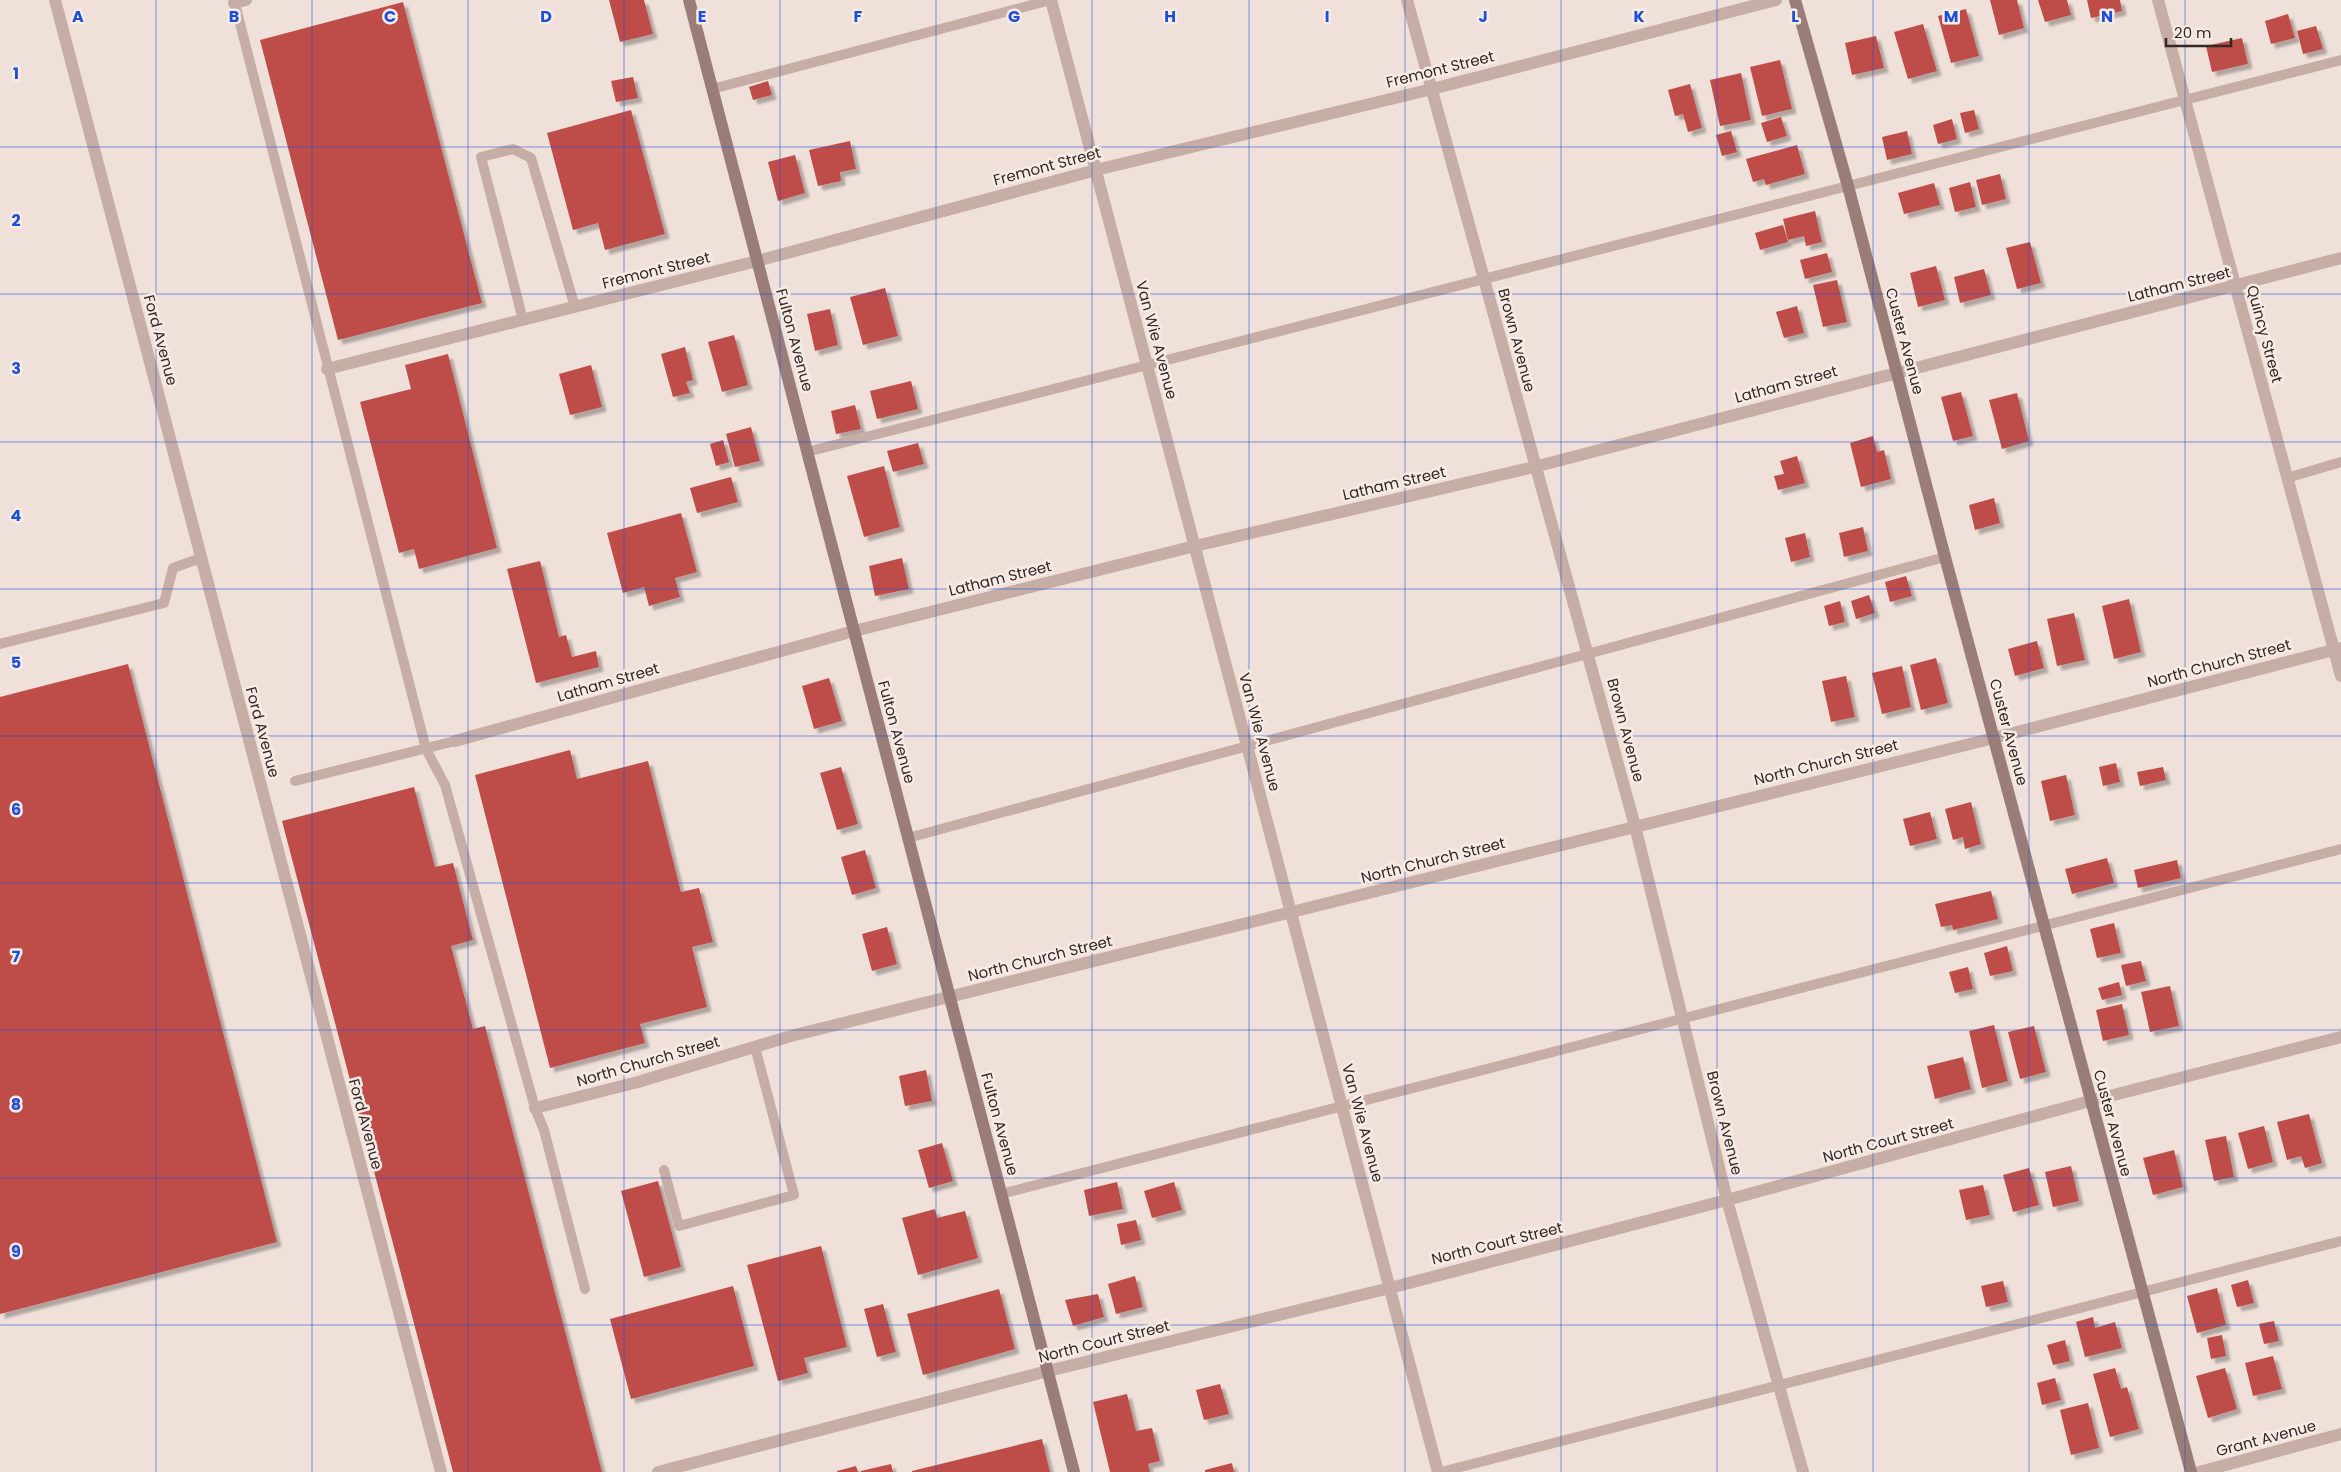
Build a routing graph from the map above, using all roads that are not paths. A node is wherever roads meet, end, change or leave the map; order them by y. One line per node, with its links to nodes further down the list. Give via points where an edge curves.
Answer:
1 (55, 0): 30 (street, Ford Avenue)
2 (689, 0): 11 (street, Fulton Avenue)
3 (1051, 0): 11 (lane); 13 (street, Van Wie Avenue)
4 (1407, 0): 10 (street, Brown Avenue)
5 (1776, 0): 10 (street, Fremont Street)
6 (1795, 0): 14 (street, Custer Avenue)
7 (2158, 0): 12 (street, Quincy Street)
8 (238, 1): 22 (lane)
9 (2341, 60): 12 (lane)
10 (1432, 88): 13 (street, Fremont Street); 17 (street, Brown Avenue)
11 (712, 89): 16 (street, Fulton Avenue)
12 (2185, 100): 14 (lane); 18 (street, Quincy Street)
13 (1096, 170): 16 (street, Fremont Street); 21 (street, Van Wie Avenue)
14 (1848, 186): 17 (lane); 23 (street, Custer Avenue)
15 (2341, 258): 18 (street, Latham Street)
16 (757, 261): 19 (street, Fremont Street); 24 (street, Fulton Avenue)
17 (1484, 279): 21 (lane); 26 (street, Brown Avenue)
18 (2236, 286): 23 (street, Latham Street); 27 (street, Quincy Street)
19 (575, 307): 20 (street, Fremont Street); 20 (lane, via 531,158 513,149 480,157)
20 (523, 320): 22 (street, Fremont Street)
21 (1147, 365): 24 (lane); 28 (street, Van Wie Avenue)
22 (327, 370): 39 (lane)
23 (1896, 372): 26 (street, Latham Street); 29 (street, Custer Avenue)
24 (807, 452): 31 (street, Fulton Avenue)
25 (2341, 462): 27 (lane)
26 (1534, 466): 28 (street, Latham Street); 34 (street, Brown Avenue)
27 (2287, 478): 33 (street, Quincy Street)
28 (1195, 546): 31 (street, Latham Street); 38 (street, Van Wie Avenue)
29 (1945, 557): 34 (lane); 36 (street, Custer Avenue)
30 (201, 558): 32 (lane, via 173,568 164,603); 63 (street, Ford Avenue)
31 (854, 631): 37 (street, Latham Street); 42 (street, Fulton Avenue)
32 (0, 644)
33 (2338, 648): 35 (street, Quincy Street); 36 (street, North Church Street)
34 (1588, 655): 38 (lane); 41 (street, Brown Avenue)
35 (2341, 676)
36 (1994, 738): 41 (street, North Church Street); 45 (street, Custer Avenue)
37 (456, 741): 39 (lane)
38 (1247, 747): 42 (lane); 44 (street, Van Wie Avenue)
39 (426, 749): 40 (lane); 52 (lane, via 445,785)
40 (295, 781)
41 (1636, 826): 44 (street, North Church Street); 47 (street, Brown Avenue)
42 (908, 838): 46 (street, Fulton Avenue)
43 (2341, 849): 45 (lane)
44 (1291, 912): 46 (street, North Church Street); 51 (street, Van Wie Avenue)
45 (2046, 927): 47 (lane); 50 (street, Custer Avenue)
46 (950, 998): 49 (street, North Church Street); 54 (street, Fulton Avenue)
47 (1683, 1019): 51 (lane); 55 (street, Brown Avenue)
48 (2341, 1036): 50 (street, North Court Street)
49 (755, 1047): 52 (street, North Church Street); 53 (lane, via 794,1195 679,1226)
50 (2090, 1101): 55 (street, North Court Street); 59 (street, Custer Avenue)
51 (1342, 1104): 54 (lane); 57 (street, Van Wie Avenue)
52 (535, 1108): 58 (lane, via 544,1130)
53 (664, 1170)
54 (1002, 1194): 60 (street, Fulton Avenue)
55 (1727, 1200): 57 (street, North Court Street); 61 (street, Brown Avenue)
56 (2341, 1240): 59 (lane)
57 (1390, 1288): 60 (street, North Court Street); 66 (street, Van Wie Avenue)
58 (585, 1289)
59 (2142, 1292): 61 (lane); 68 (street, Custer Avenue)
60 (1048, 1371): 64 (street, North Court Street); 65 (street, Fulton Avenue)
61 (1779, 1386): 66 (lane); 67 (street, Brown Avenue)
62 (2341, 1434): 69 (street, Grant Avenue)
63 (441, 1472)
64 (658, 1472)
65 (1074, 1472)
66 (1440, 1472)
67 (1803, 1472)
68 (2190, 1472)
69 (2199, 1472)

